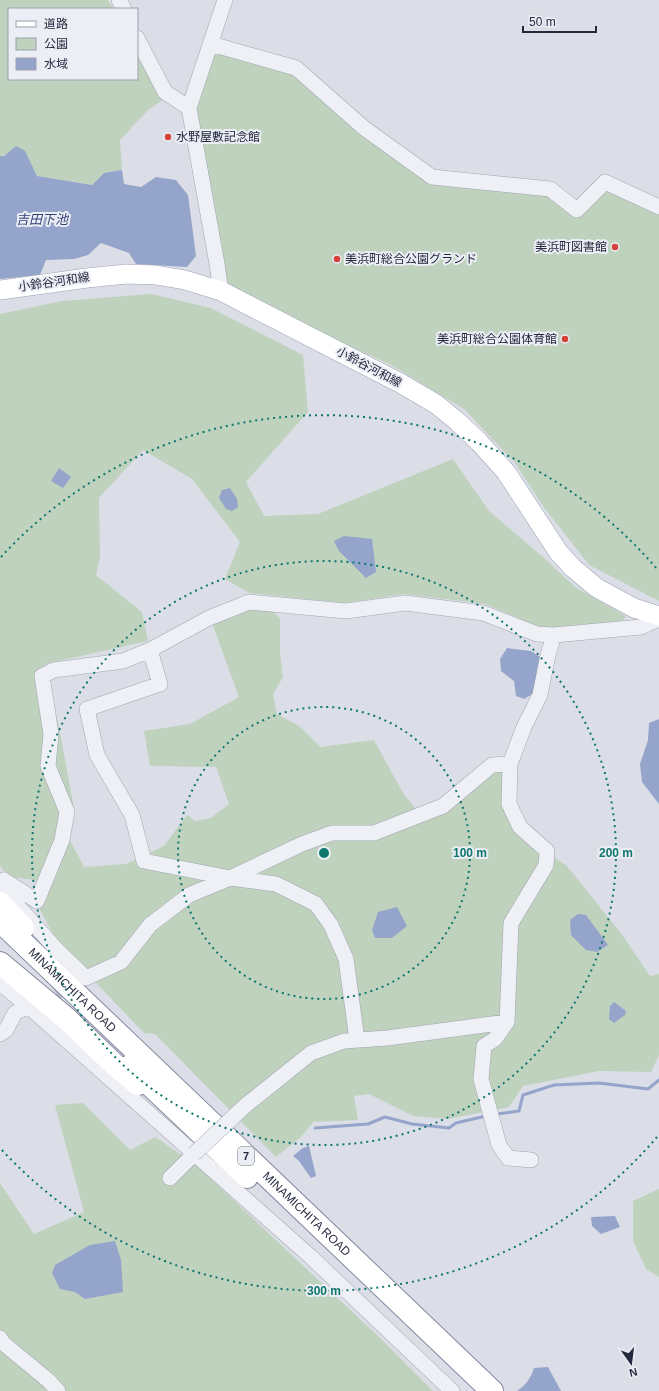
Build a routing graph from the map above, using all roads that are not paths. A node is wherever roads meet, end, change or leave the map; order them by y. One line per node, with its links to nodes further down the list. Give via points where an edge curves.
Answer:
1 (225, 0): 3 (street)
2 (138, 40): 4 (street, via 165,92)
3 (211, 44): 4 (street); 5 (street, via 296,68 364,128 432,177 550,190 576,210 605,182)
4 (189, 108): 7 (street)
5 (659, 207)
6 (0, 290): 7 (main road, 小鈴谷河和線, via 126,274 156,275 184,280)
7 (221, 291): 8 (main road, 小鈴谷河和線, via 436,404 479,442 506,472 559,553 573,568 597,588)
8 (659, 618): 9 (street, via 642,627)
9 (554, 635): 10 (street, via 537,634 484,613 405,603 346,611 249,602 209,618); 11 (street, via 540,695)
10 (150, 650): 12 (street, via 160,684 87,708 97,755 132,815 144,861); 13 (street, via 123,661 54,670 42,676 51,734 48,766 67,812 62,840 37,901 4,880)
11 (510, 764): 12 (street, via 492,765 443,806 374,833 332,833 302,844); 20 (street, via 509,804 520,827 547,851 546,865 511,923)
12 (230, 878): 13 (street, via 189,895 150,925 121,962 86,978 57,950); 22 (street, via 276,884 316,904 330,925 346,959)
13 (0, 884)
14 (0, 903): 24 (highway, via 50,957 229,1130)
15 (0, 921): 24 (highway, MINAMICHITA ROAD / 7)
16 (0, 941): 23 (highway, MINAMICHITA ROAD / 7)
17 (0, 963): 23 (highway, via 67,1019 115,1065 161,1103)
18 (0, 982): 19 (street)
19 (28, 1006): 21 (street, via 15,1013 6,1030); 25 (street)
20 (507, 1022): 22 (street); 26 (street, via 495,1039 484,1046 481,1079 499,1145 508,1158)
21 (0, 1034)
22 (357, 1040): 25 (street, bridge, via 344,1041 311,1053 246,1105)
23 (170, 1104): 31 (highway, MINAMICHITA ROAD / 7)
24 (235, 1144): 32 (highway, MINAMICHITA ROAD / 7)
25 (194, 1154): 27 (street); 30 (street, via 311,1257)
26 (531, 1160)
27 (170, 1178)
28 (0, 1338): 29 (street)
29 (58, 1391)
30 (452, 1391)
31 (474, 1391)
32 (492, 1391)

